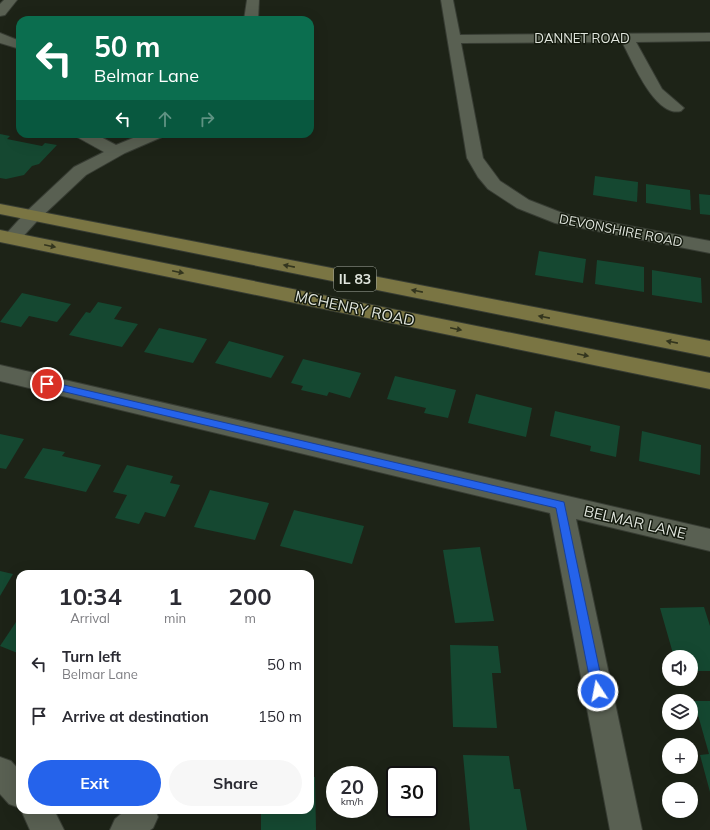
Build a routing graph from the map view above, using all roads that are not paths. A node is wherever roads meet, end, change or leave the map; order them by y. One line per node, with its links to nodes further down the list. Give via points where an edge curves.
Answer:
1 (10, 0): 4 (street)
2 (253, 0): 5 (street)
3 (447, 0): 9 (street, DEVONSHIRE ROAD)
4 (0, 12)
5 (251, 16)
6 (0, 37): 10 (street)
7 (710, 37): 8 (street, DANNET ROAD)
8 (627, 38): 9 (street, DANNET ROAD); 11 (street, via 656,92)
9 (454, 39): 18 (street, DEVONSHIRE ROAD, via 475,158 494,185 523,204 561,219)
10 (16, 44)
11 (676, 108)
12 (91, 138): 14 (street)
13 (147, 138): 14 (street)
14 (116, 152): 16 (street, via 80,171)
15 (0, 210): 16 (main road, MCHENRY ROAD / IL 83)
16 (32, 216): 17 (street); 19 (main road, MCHENRY ROAD / IL 83, one-way to 16)
17 (6, 237): 21 (main road, MCHENRY ROAD / IL 83, one-way to 21)
18 (710, 247)
19 (710, 349)
20 (0, 373): 22 (street, BELMAR LANE)
21 (710, 381)
22 (561, 505): 23 (street, BELMAR LANE); 28 (street)
23 (710, 540)
24 (0, 772): 25 (street)
25 (16, 789)
26 (38, 814): 27 (street)
27 (48, 830)
28 (626, 830)

